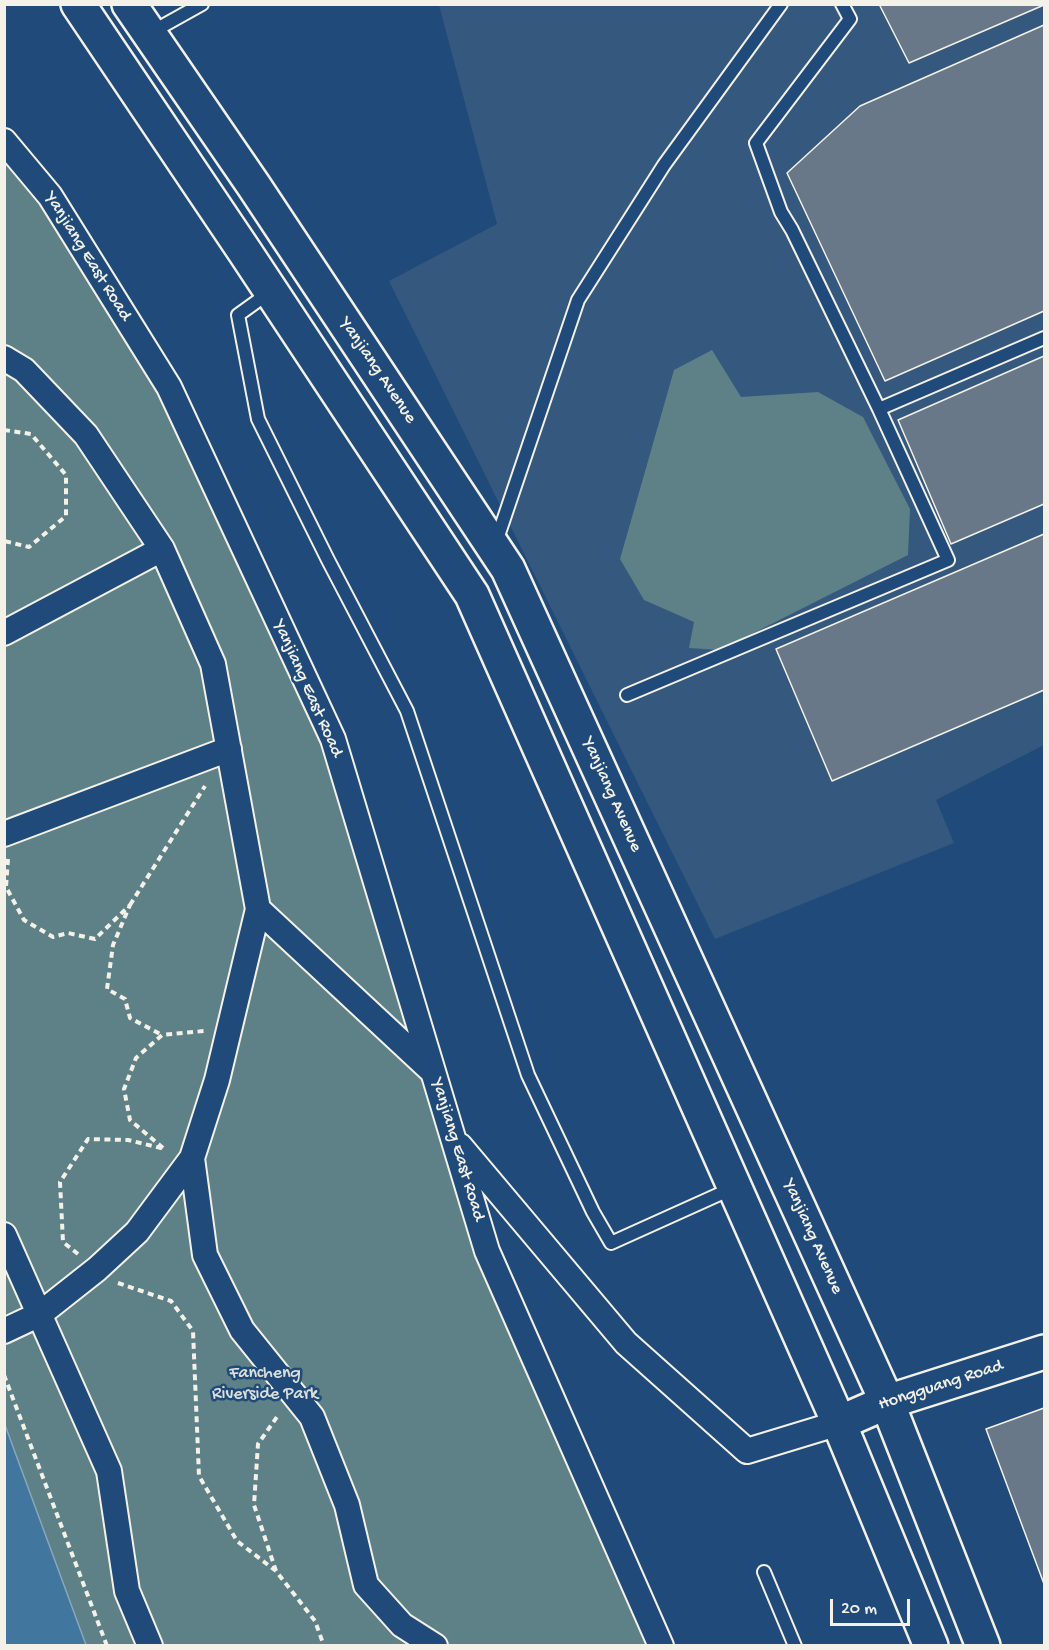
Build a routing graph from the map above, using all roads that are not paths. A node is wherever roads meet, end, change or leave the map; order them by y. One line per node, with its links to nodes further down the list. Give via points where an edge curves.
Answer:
1 (78, 4): 8 (main road)
2 (129, 4): 6 (main road, Yanjiang Avenue)
3 (202, 4): 6 (lane)
4 (781, 4): 12 (lane, via 664,165 578,300)
5 (842, 4): 11 (lane, via 850,19 756,143 781,212)
6 (149, 34): 12 (main road, Yanjiang Avenue)
7 (4, 141): 19 (street, Yanjiang East Road, via 50,196 169,387 333,738)
8 (271, 291): 22 (main road, via 471,595); 22 (lane, via 238,315 258,419 406,711 528,1075 593,1212 611,1243)
9 (1044, 338): 11 (lane)
10 (4, 358): 13 (street, via 24,370 87,435)
11 (879, 409): 15 (lane, via 948,560)
12 (494, 547): 27 (main road, Yanjiang Avenue, via 508,569)
13 (162, 549): 14 (street); 16 (street, via 213,664)
14 (4, 633)
15 (627, 695)
16 (229, 749): 17 (street); 18 (street)
17 (7, 833)
18 (258, 909): 19 (street); 21 (street, via 217,1080)
19 (434, 1072): 20 (street, Yanjiang East Road)
20 (453, 1139): 28 (street, via 626,1343 747,1451); 32 (street, Yanjiang East Road, via 487,1251)
21 (192, 1158): 24 (street, via 137,1233); 31 (street, via 205,1255 242,1330 312,1417 347,1505 366,1585 402,1625)
22 (734, 1187): 28 (main road)
23 (4, 1235): 24 (street)
24 (40, 1314): 25 (street); 30 (street, via 109,1471 127,1591)
25 (4, 1331)
26 (1044, 1352): 27 (main road, Hongguang Road)
27 (887, 1402): 28 (main road, Hongguang Road); 35 (main road, Yanjiang Avenue)
28 (839, 1423): 34 (main road)
29 (764, 1572): 33 (lane)
30 (150, 1646)
31 (435, 1646)
32 (661, 1646)
33 (795, 1646)
34 (931, 1646)
35 (983, 1646)

